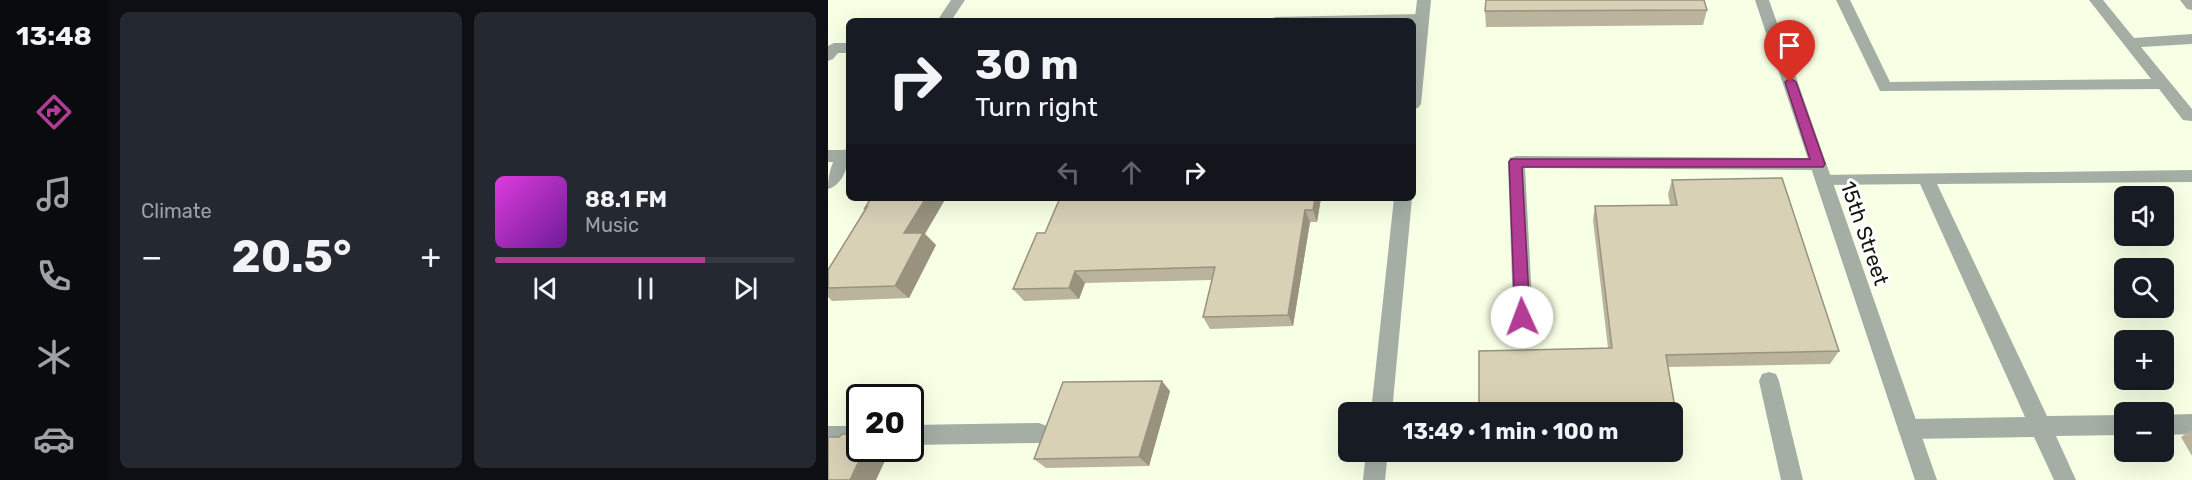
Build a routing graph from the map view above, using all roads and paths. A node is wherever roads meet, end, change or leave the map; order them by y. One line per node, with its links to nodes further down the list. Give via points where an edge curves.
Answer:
1 (958, 0): 8 (street)
2 (1424, 0): 10 (street)
3 (1762, 0): 21 (street, 15th Street)
4 (1843, 0): 16 (street, via 1885,87)
5 (2096, 0): 12 (street)
6 (2187, 0): 7 (street)
7 (2192, 6)
8 (946, 18)
9 (1416, 18): 10 (street)
10 (1422, 18): 15 (street)
11 (2192, 39): 12 (street)
12 (2131, 43): 16 (street)
13 (846, 48): 14 (street, via 834,48)
14 (828, 56)
15 (1416, 75)
16 (2164, 84): 17 (street)
17 (2189, 116)
18 (846, 155): 19 (street)
19 (828, 156)
20 (846, 158): 24 (street)
21 (1821, 171): 23 (street); 26 (street, via 1516,162); 33 (street, 15th Street)
22 (2192, 176): 23 (street)
23 (1926, 178): 32 (street)
24 (828, 183)
25 (1403, 201): 28 (street)
26 (1524, 339)
27 (1769, 381): 40 (street)
28 (1382, 402)
29 (2192, 424): 31 (street)
30 (2114, 425): 32 (street)
31 (2174, 425)
32 (2041, 427): 33 (street); 42 (street)
33 (1909, 429): 41 (street, 15th Street)
34 (1039, 433): 36 (street)
35 (846, 435): 37 (street)
36 (924, 435)
37 (828, 436)
38 (1376, 462): 39 (street)
39 (1374, 480)
40 (1792, 480)
41 (1926, 480)
42 (2065, 480)

